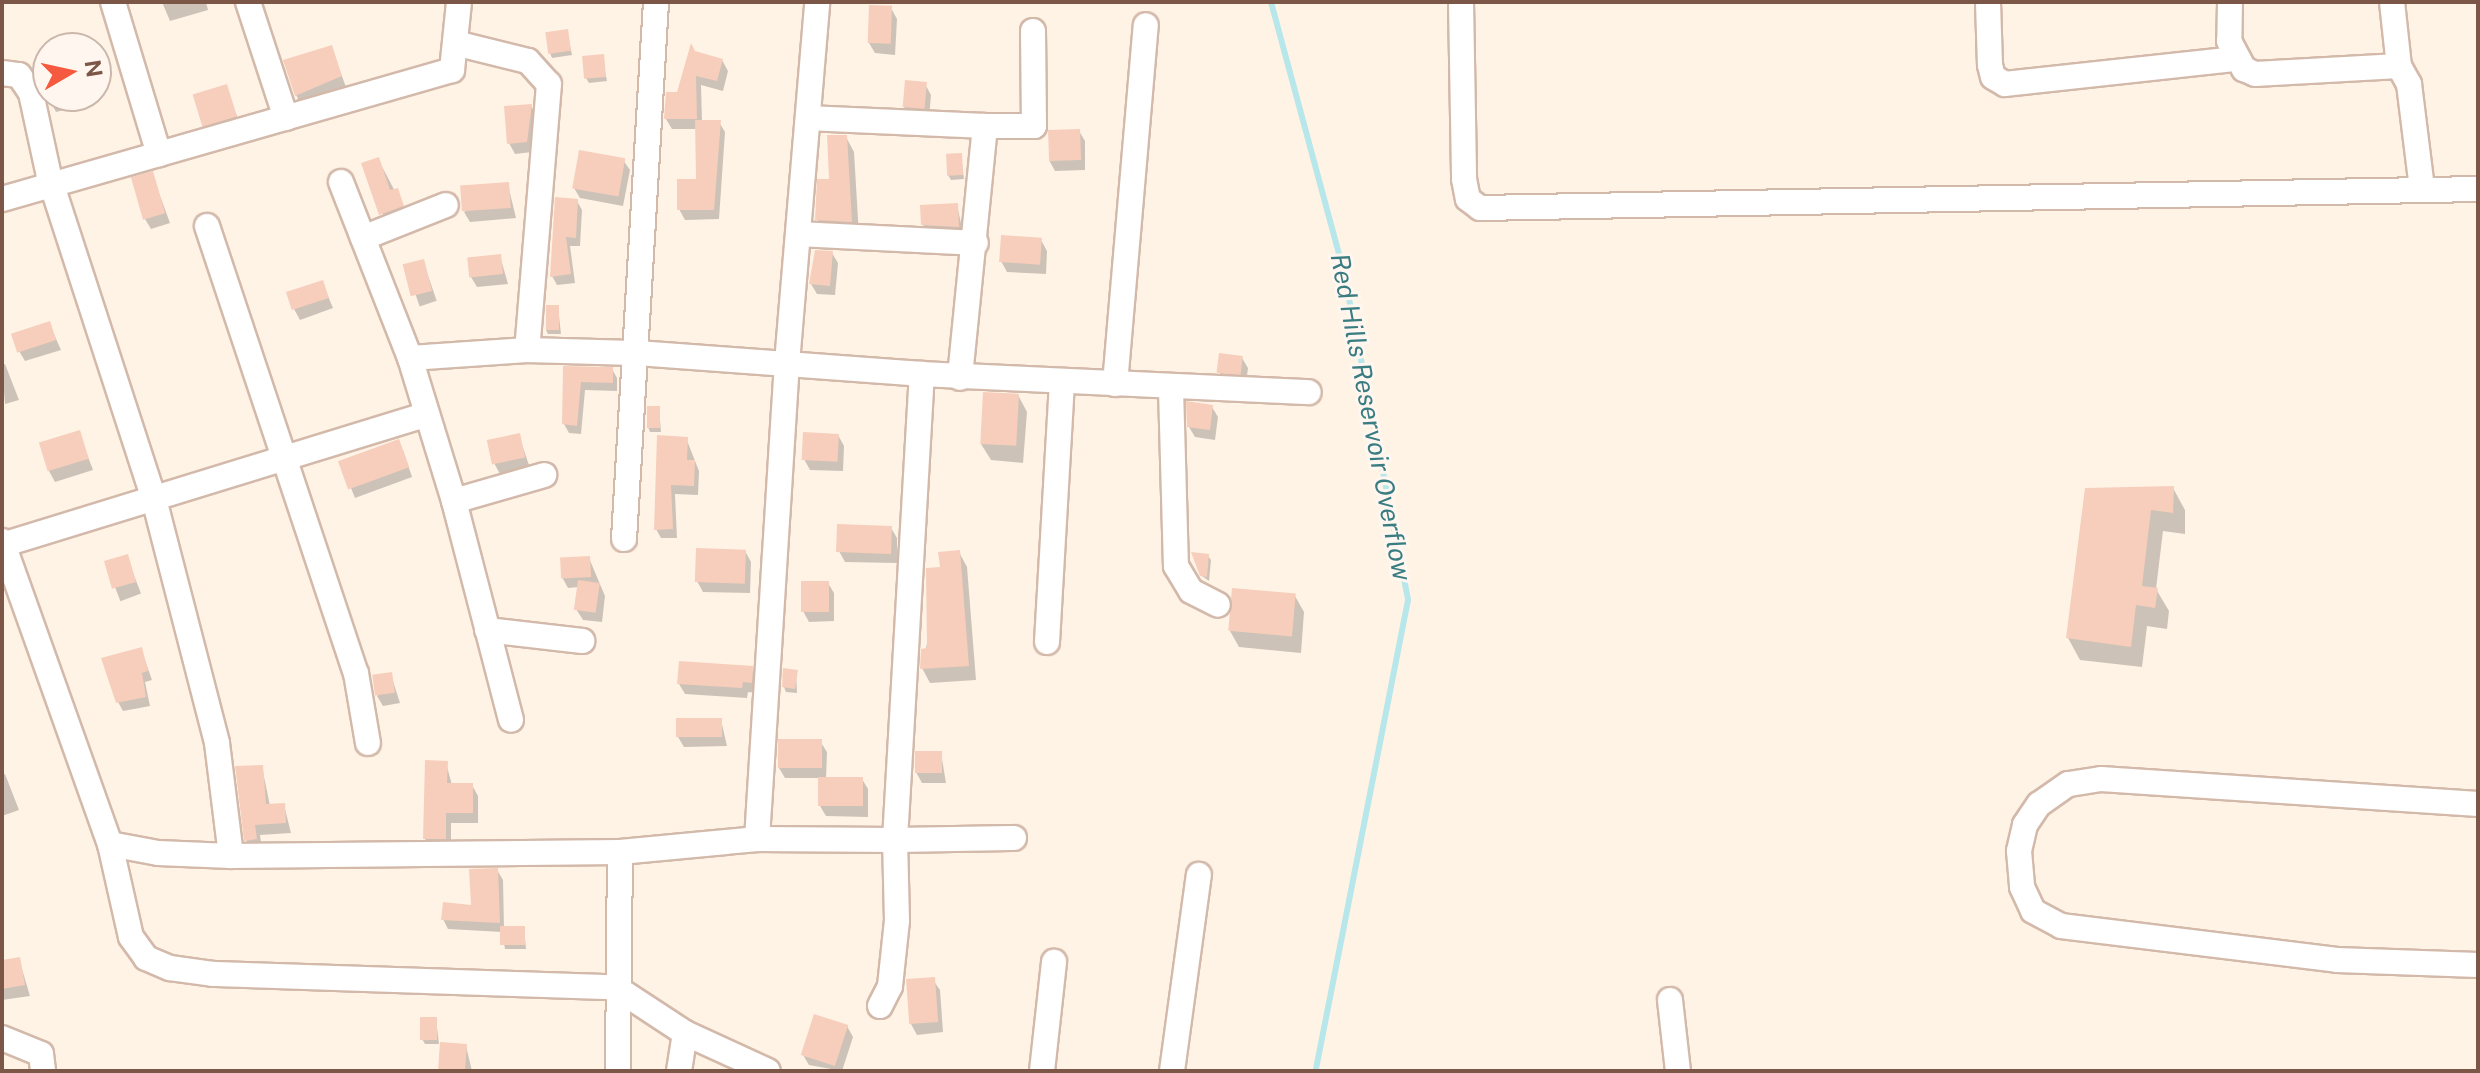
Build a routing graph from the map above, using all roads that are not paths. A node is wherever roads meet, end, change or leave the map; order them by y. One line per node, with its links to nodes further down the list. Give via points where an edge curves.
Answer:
1 (113, 2): 19 (street)
2 (248, 2): 16 (street)
3 (459, 2): 12 (street)
4 (656, 2): 31 (street)
5 (817, 2): 17 (street)
6 (1461, 2): 22 (street, via 1464,179 1468,199 1480,208 1610,210)
7 (1988, 2): 13 (street, via 1990,65 1993,77 2005,84)
8 (2230, 2): 13 (street, via 2229,41)
9 (2392, 2): 14 (street)
10 (1146, 25): 37 (street)
11 (1033, 31): 18 (street, via 1034,126)
12 (455, 43): 16 (street, via 452,70); 30 (street, via 528,61 549,84)
13 (2236, 59): 14 (street, via 2255,74)
14 (2399, 66): 22 (street, via 2409,84)
15 (2, 73): 21 (street, via 19,75 31,93)
16 (286, 118): 19 (street)
17 (808, 118): 18 (street); 27 (street)
18 (985, 126): 29 (street)
19 (159, 154): 21 (street)
20 (341, 182): 28 (street)
21 (54, 184): 24 (street); 43 (street)
22 (2422, 189): 23 (street)
23 (2478, 189)
24 (2, 199)
25 (446, 205): 28 (street)
26 (207, 226): 41 (street)
27 (800, 234): 29 (street); 33 (street)
28 (363, 238): 32 (street)
29 (976, 243): 35 (street)
30 (527, 350): 31 (street); 32 (street)
31 (634, 353): 33 (street); 45 (street)
32 (410, 358): 40 (street)
33 (787, 363): 34 (street); 55 (street)
34 (922, 374): 35 (street); 56 (street)
35 (960, 378): 36 (street)
36 (1062, 382): 37 (street); 50 (street)
37 (1115, 384): 38 (street)
38 (1171, 389): 39 (street); 47 (street, via 1176,566 1191,591)
39 (1309, 392)
40 (425, 415): 41 (street); 44 (street)
41 (288, 457): 43 (street); 52 (street, via 356,673)
42 (544, 475): 44 (street)
43 (154, 499): 46 (street); 59 (street, via 217,743)
44 (454, 501): 48 (street)
45 (624, 539)
46 (2, 544): 57 (street)
47 (1218, 605)
48 (487, 630): 49 (street); 51 (street)
49 (582, 641)
50 (1047, 642)
51 (511, 720)
52 (368, 743)
53 (2478, 804): 62 (street, via 2101,779 2068,784 2039,804 2025,825 2019,851 2022,887 2033,911 2061,926 2337,960)
54 (1014, 838): 56 (street)
55 (757, 839): 56 (street); 58 (street)
56 (895, 840): 65 (street, via 897,921 890,986)
57 (110, 844): 59 (street, via 158,853); 63 (street, via 131,937 146,958 170,968)
58 (620, 852): 59 (street); 63 (street)
59 (231, 856)
60 (1199, 875): 73 (street)
61 (1054, 962): 72 (street)
62 (2478, 965)
63 (615, 987): 66 (street); 69 (street)
64 (1670, 1000): 74 (street)
65 (880, 1006)
66 (685, 1033): 70 (street); 71 (street)
67 (2, 1038): 68 (street, via 41,1054)
68 (43, 1071)
69 (618, 1071)
70 (679, 1071)
71 (768, 1071)
72 (1042, 1071)
73 (1172, 1071)
74 (1678, 1071)

